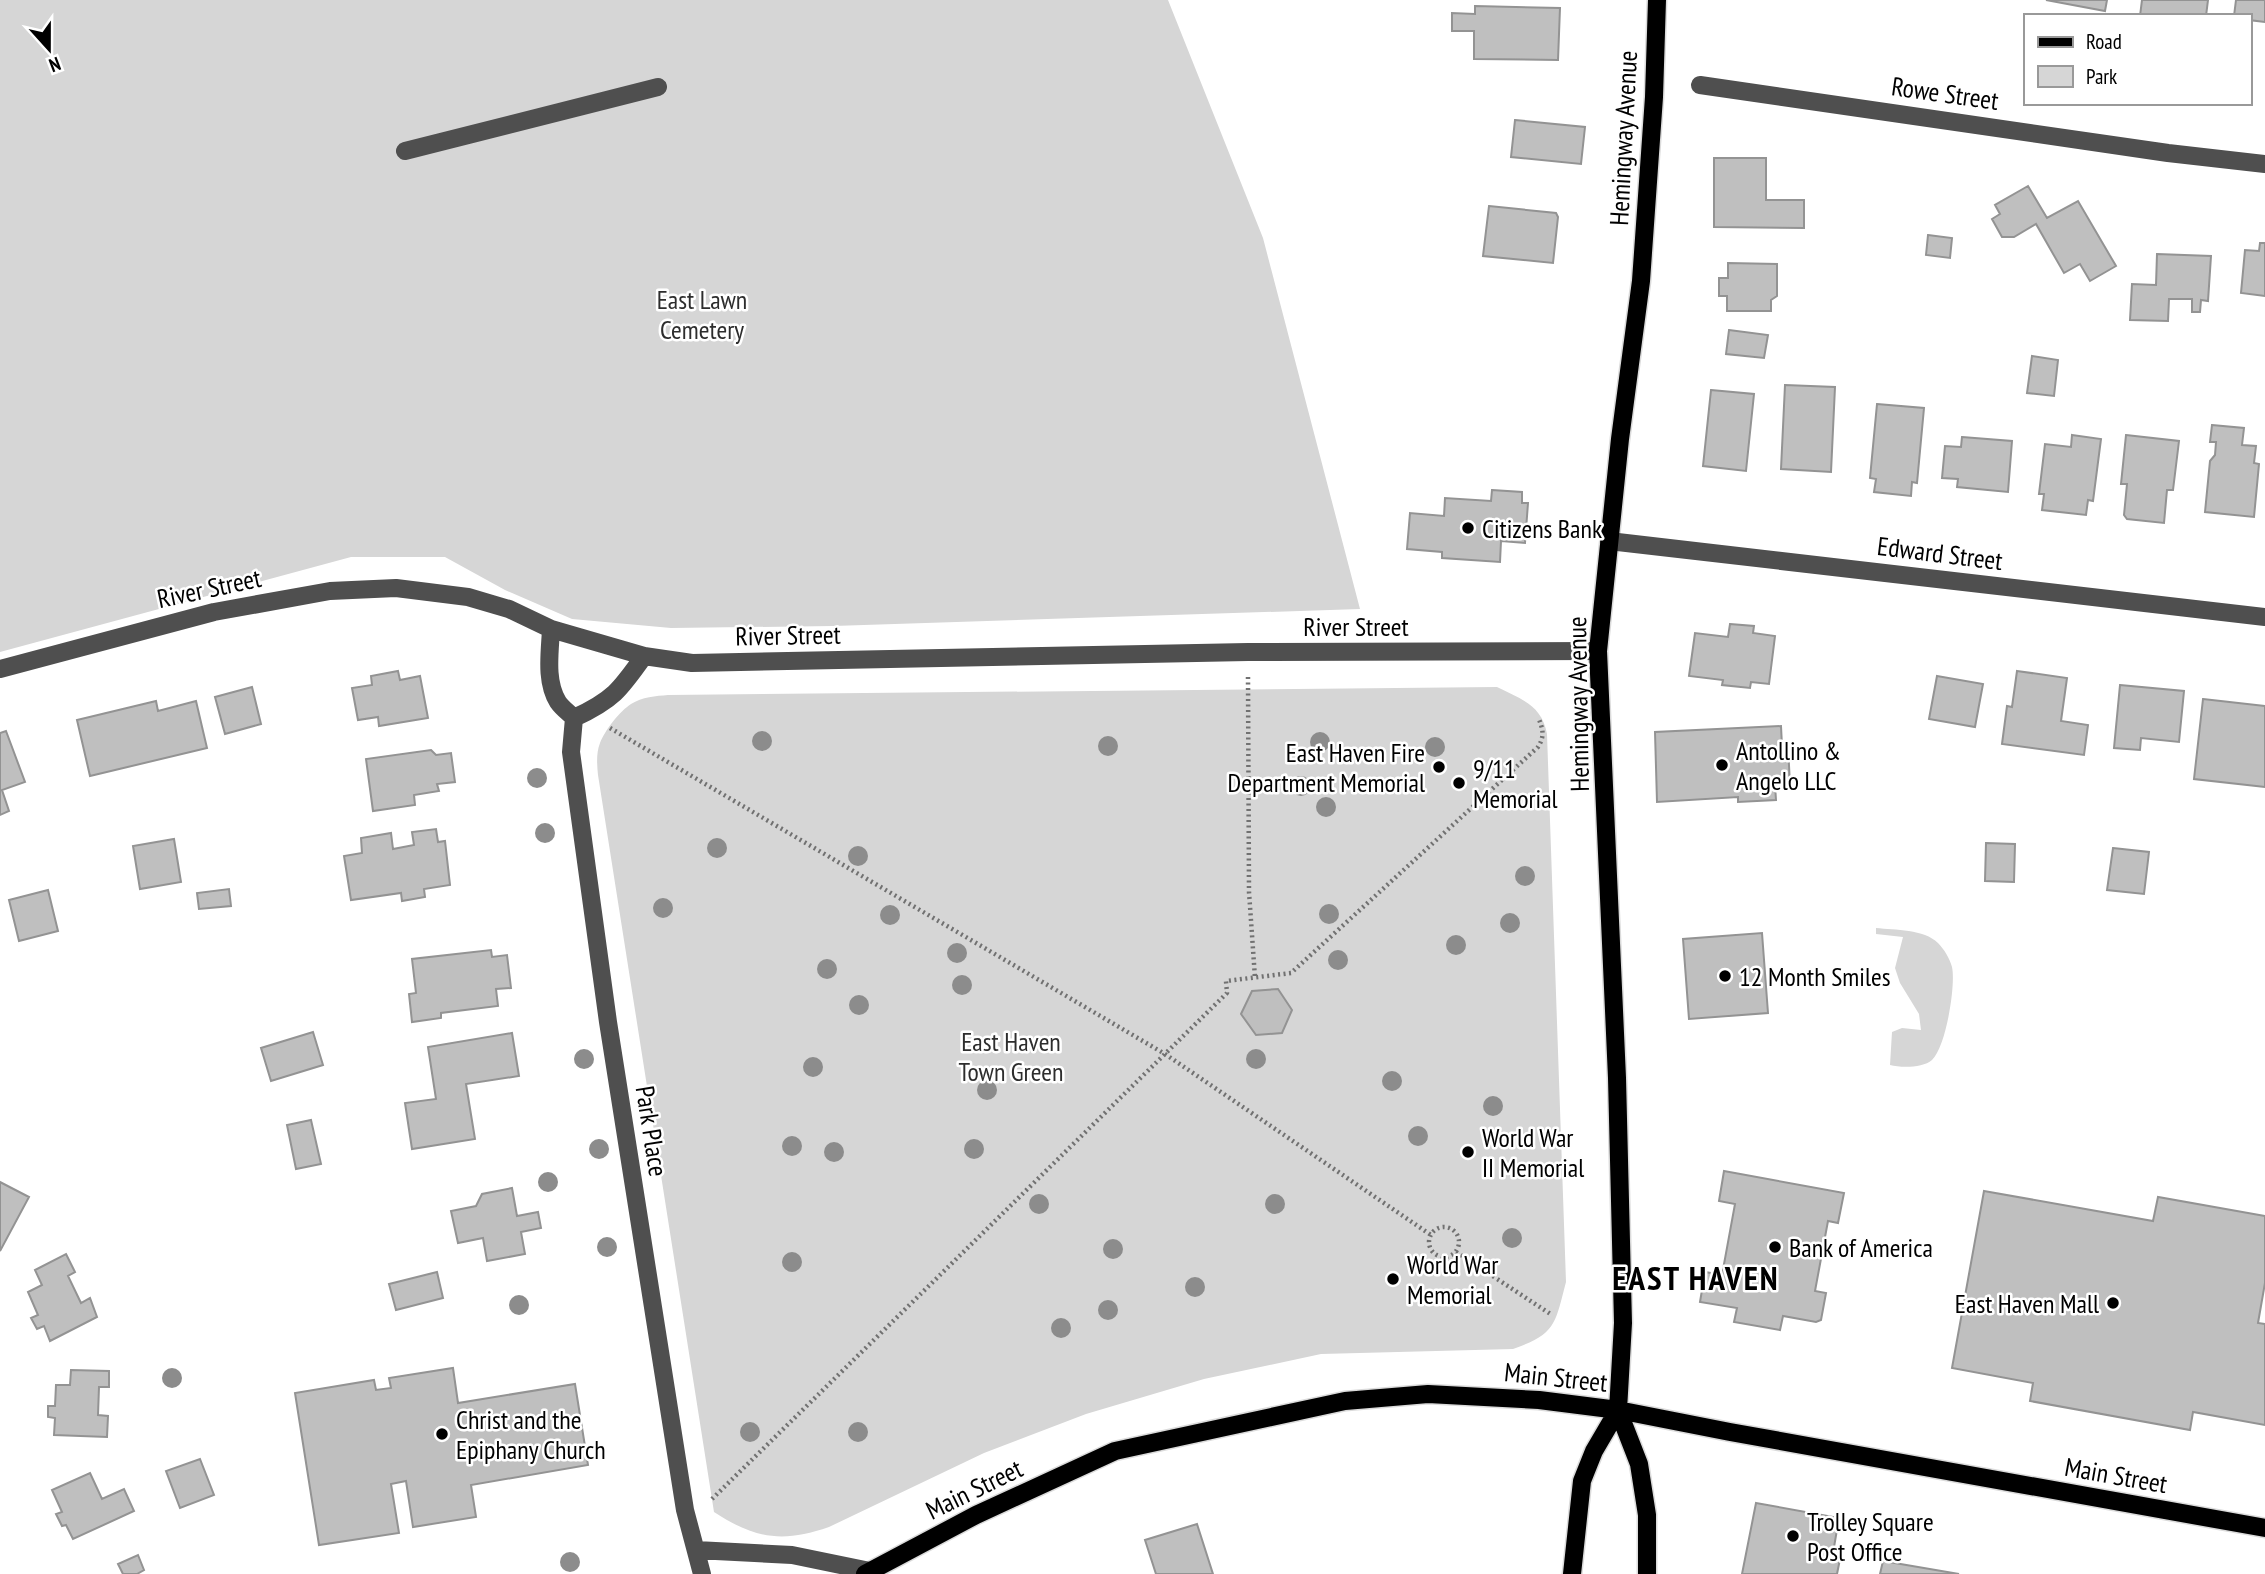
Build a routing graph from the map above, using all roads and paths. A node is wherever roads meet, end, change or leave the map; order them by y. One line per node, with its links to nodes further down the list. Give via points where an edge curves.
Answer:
1 (1657, 0): 6 (main road, Hemingway Avenue, via 1641,281)
2 (1700, 85): 5 (street, Rowe Street)
3 (658, 87): 4 (street)
4 (405, 151)
5 (2265, 164)
6 (1609, 541): 7 (street, Edward Street); 9 (main road, Hemingway Avenue)
7 (2265, 617)
8 (551, 629): 11 (street, River Street); 12 (street, River Street, via 509,609 468,597 396,588 330,591 214,612); 14 (street, via 553,690)
9 (1598, 651): 10 (street, River Street); 20 (main road, Hemingway Avenue, via 1617,1078 1623,1323)
10 (1248, 652): 11 (street, River Street, via 720,663); 15 (path, via 1249,892)
11 (644, 656): 14 (street, via 623,686 603,704)
12 (0, 669)
13 (1538, 717): 15 (path, via 1543,739 1538,747 1291,973)
14 (574, 718): 16 (path, via 612,729); 21 (street, Park Place, via 571,752 589,888)
15 (1255, 978): 16 (path, via 1226,981 1227,993)
16 (1164, 1054): 17 (path); 21 (path, via 715,1498)
17 (1432, 1235): 18 (path, via 1434,1253 1443,1257); 18 (path, via 1443,1228 1453,1230 1459,1242)
18 (1456, 1252): 19 (path)
19 (1552, 1315)
20 (1618, 1410): 22 (main road, Main Street); 24 (main road, Main Street, via 1428,1394 1345,1401 1115,1451 976,1515); 26 (main road, Hemingway Avenue, via 1582,1481); 27 (main road, Hemingway Avenue, via 1639,1464 1647,1514)
21 (685, 1510): 23 (street, Park Place)
22 (2265, 1528)
23 (696, 1550): 24 (street, via 792,1555); 25 (street, Park Place)
24 (868, 1572)
25 (702, 1574)
26 (1572, 1574)
27 (1647, 1574)

